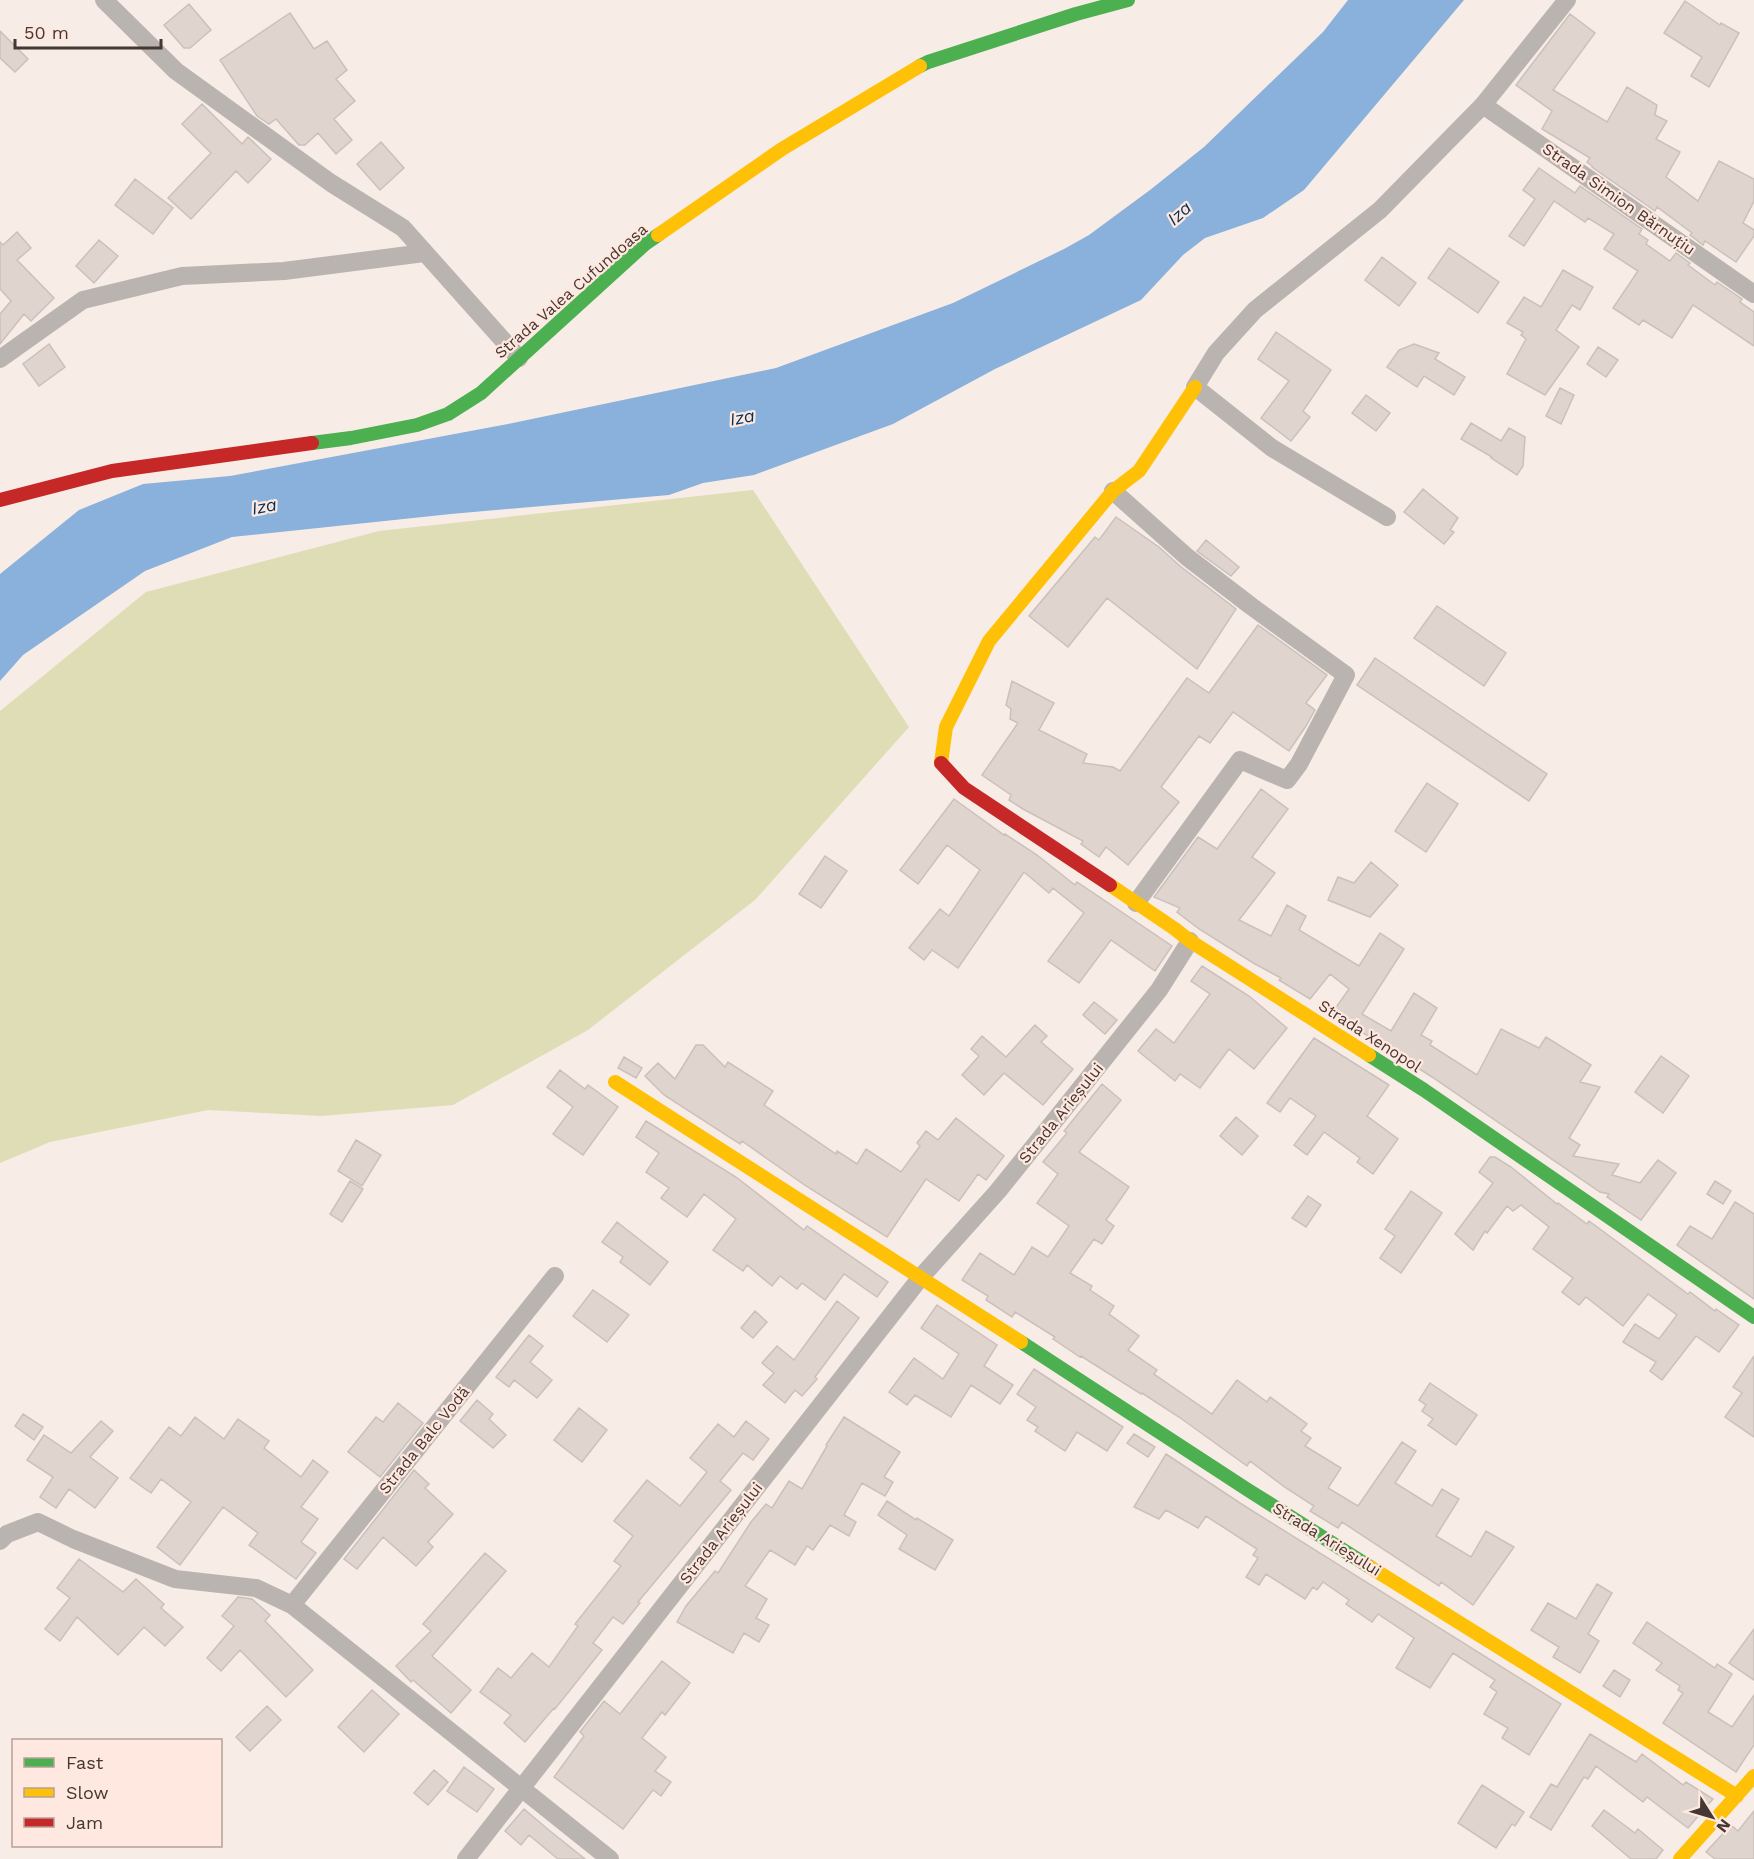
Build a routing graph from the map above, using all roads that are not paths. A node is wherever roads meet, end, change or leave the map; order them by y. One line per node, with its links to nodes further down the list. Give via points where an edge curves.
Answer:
1 (104, 0): 5 (street, via 176,71 331,183 403,228)
2 (1128, 0): 7 (street, Strada Valea Cufundoasa, via 928,62 782,149 645,244)
3 (1567, 0): 4 (street)
4 (1483, 105): 6 (street, Strada Simion Bărnuțiu); 9 (street, via 1380,210 1255,310 1215,353)
5 (424, 253): 7 (street); 8 (street, via 284,271 182,276 83,300)
6 (1754, 294)
7 (519, 358): 11 (street, Strada Valea Cufundoasa, via 473,398 448,414 417,425 351,438 112,471)
8 (0, 359)
9 (1195, 387): 10 (street, via 1139,471); 12 (street, via 1272,448)
10 (1113, 491): 13 (street, Strada Xenopol, via 989,641 946,727 941,764 964,788); 13 (street, via 1187,557 1346,675 1287,780 1240,760)
11 (0, 501)
12 (1387, 517)
13 (1136, 903): 14 (street, Strada Xenopol)
14 (1190, 941): 17 (street, Strada Arieșului, via 1159,990 1072,1099 998,1191); 18 (street, Strada Xenopol, via 1424,1090)
15 (615, 1082): 17 (street, Strada Arieșului)
16 (555, 1276): 20 (street, Strada Balc Vodă)
17 (921, 1277): 22 (street, Strada Arieșului); 23 (street, Strada Arieșului, via 1258,1496)
18 (1754, 1317)
19 (0, 1541): 20 (street, via 7,1534 38,1522 175,1579 256,1588)
20 (292, 1605): 22 (street)
21 (1754, 1776): 23 (street)
22 (521, 1789): 24 (street); 25 (street)
23 (1737, 1796): 26 (street)
24 (466, 1859)
25 (610, 1859)
26 (1680, 1859)

